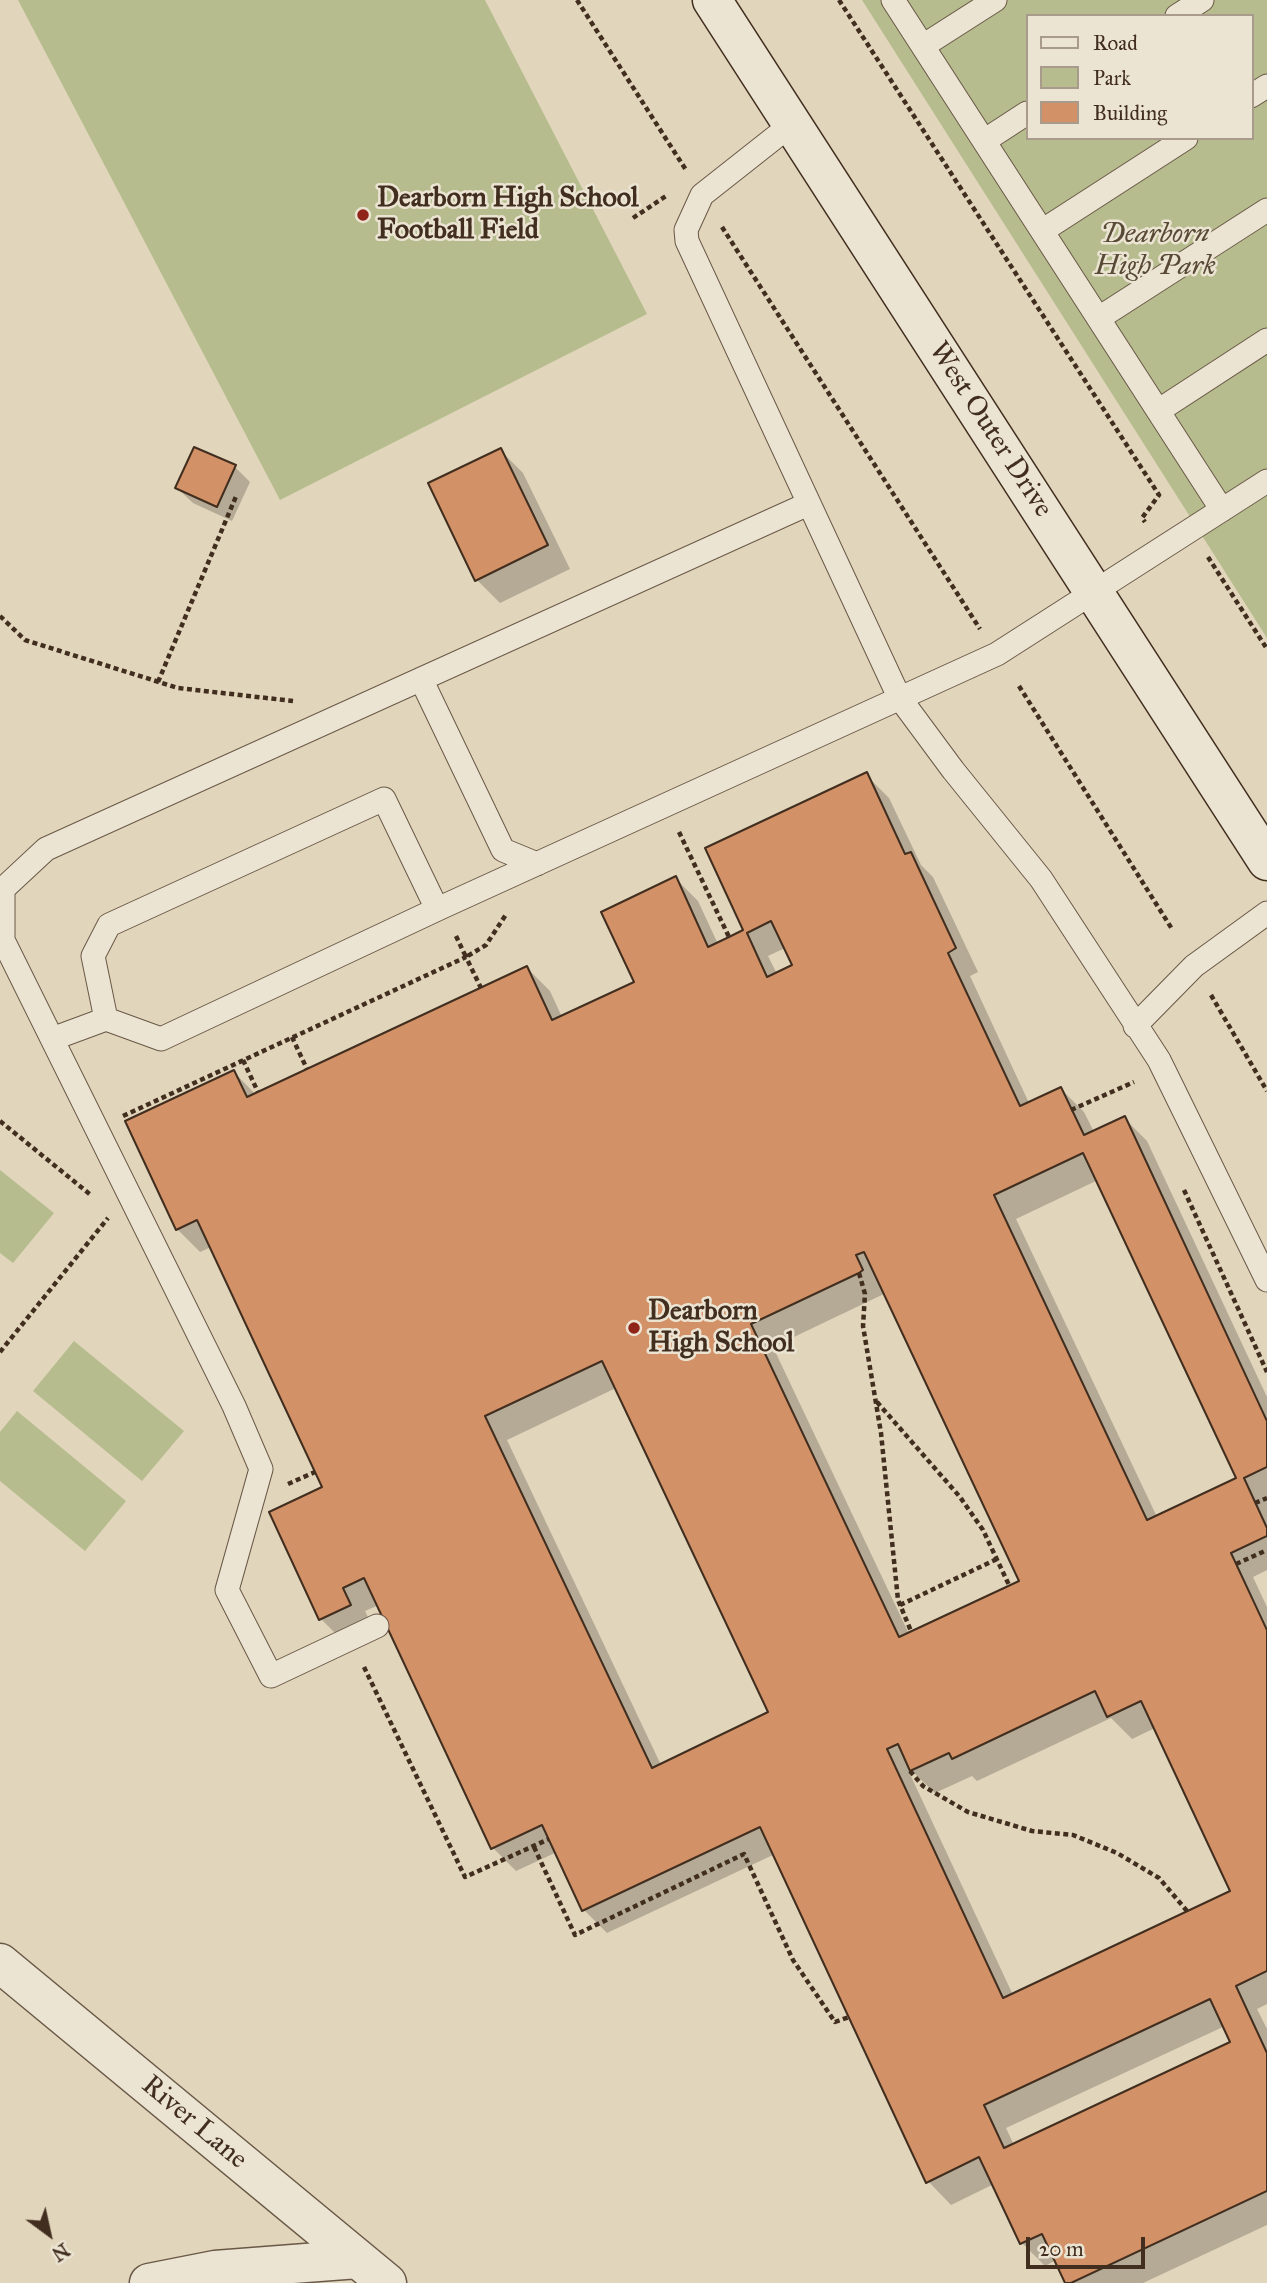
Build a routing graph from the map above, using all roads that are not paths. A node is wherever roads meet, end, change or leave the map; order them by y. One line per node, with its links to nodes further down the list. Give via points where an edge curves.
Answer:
1 (712, 0): 8 (main road, West Outer Drive)
2 (893, 0): 6 (lane)
3 (995, 0): 6 (lane)
4 (1202, 0): 5 (lane)
5 (1180, 14)
6 (923, 46): 10 (lane)
7 (1026, 114): 10 (lane)
8 (792, 124): 17 (lane, via 702,195 686,230 687,241); 19 (main road, West Outer Drive)
9 (1183, 140): 12 (lane)
10 (984, 141): 12 (lane)
11 (1267, 210): 13 (lane)
12 (1042, 231): 13 (lane)
13 (1098, 318): 15 (lane)
14 (1267, 340): 15 (lane)
15 (1158, 411): 18 (lane)
16 (1267, 481): 18 (lane)
17 (808, 504): 20 (lane); 21 (lane)
18 (1222, 510): 19 (lane)
19 (1095, 593): 21 (lane, via 997,654); 22 (main road, West Outer Drive)
20 (421, 679): 23 (lane, via 503,850); 28 (lane, via 46,849 3,889 3,940)
21 (899, 697): 23 (lane); 27 (lane, via 1041,879)
22 (1267, 861)
23 (537, 864): 24 (lane)
24 (437, 909): 26 (lane, via 161,1039); 26 (lane, via 384,799 109,925 93,956)
25 (1267, 912): 27 (lane, via 1194,966)
26 (106, 1019): 28 (lane)
27 (1135, 1026): 29 (lane, via 1159,1060)
28 (52, 1039): 30 (lane, via 261,1469 227,1590 271,1676)
29 (1267, 1280)
30 (377, 1626)
31 (0, 1964): 32 (main road, River Lane)
32 (358, 2259): 33 (main road, via 215,2270); 34 (main road, River Lane)
33 (149, 2283)
34 (387, 2283)

